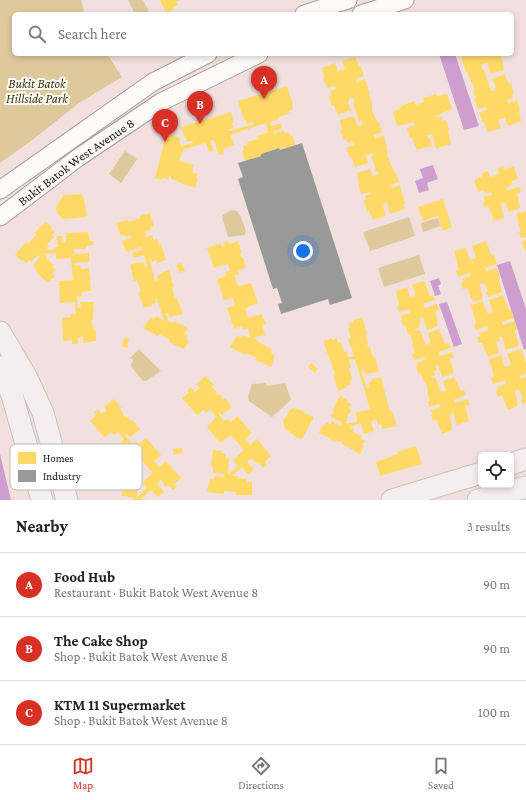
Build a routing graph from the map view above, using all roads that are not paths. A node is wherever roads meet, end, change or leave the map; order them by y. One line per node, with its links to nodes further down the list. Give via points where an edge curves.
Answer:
1 (348, 0): 3 (street)
2 (404, 0): 4 (street)
3 (310, 12)
4 (367, 12)
5 (204, 56): 7 (street, Bukit Batok West Avenue 8)
6 (255, 56): 8 (street, Bukit Batok West Avenue 8)
7 (182, 68): 8 (street, via 178,75 179,81); 9 (street, Bukit Batok West Avenue 8, via 154,82)
8 (192, 87): 10 (street, Bukit Batok West Avenue 8, via 148,110)
9 (0, 190)
10 (0, 217)
11 (0, 332): 14 (main road, via 27,378 43,413)
12 (0, 367): 13 (main road, via 12,395)
13 (27, 444)
14 (52, 444)
15 (526, 459): 16 (main road)
16 (514, 463)
17 (478, 474): 23 (main road)
18 (526, 488): 24 (main road)
19 (39, 490): 21 (main road)
20 (65, 490): 22 (main road)
21 (42, 500)
22 (67, 500)
23 (392, 500)
24 (478, 500)

